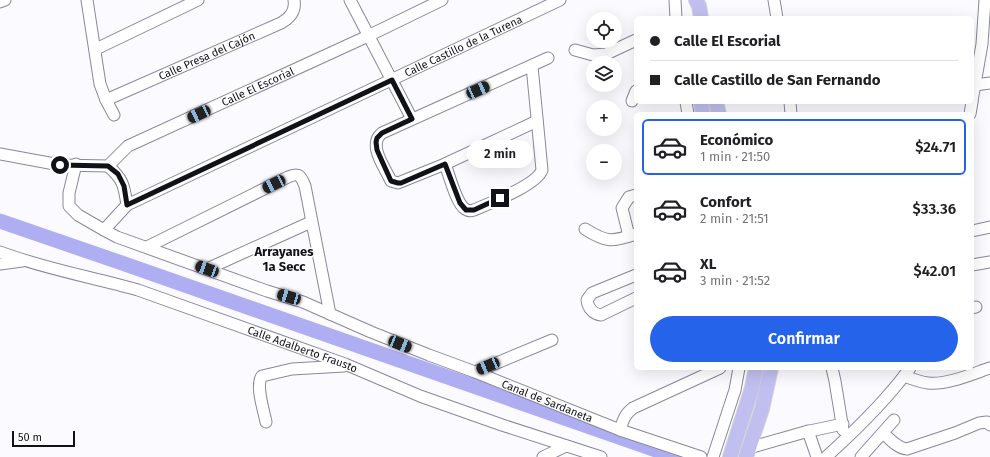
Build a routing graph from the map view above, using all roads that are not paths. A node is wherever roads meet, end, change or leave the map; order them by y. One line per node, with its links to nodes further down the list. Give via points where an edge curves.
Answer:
1 (5, 0): 14 (street)
2 (87, 0): 22 (street)
3 (198, 0): 22 (street)
4 (294, 0): 30 (street, Calle Presa del Cajón, via 294,9 287,19)
5 (350, 0): 20 (street)
6 (442, 0): 20 (street, Calle El Escorial)
7 (560, 0): 26 (street, Calle Castillo de la Turena)
8 (675, 0): 15 (street)
9 (691, 0): 16 (main road)
10 (696, 0): 17 (main road)
11 (706, 0): 18 (main road)
12 (774, 0): 19 (street)
13 (985, 0): 28 (street, via 982,44)
14 (0, 2)
15 (676, 16)
16 (692, 16)
17 (701, 16)
18 (707, 16)
19 (777, 16)
20 (368, 36): 26 (street); 37 (street, Calle El Escorial, via 128,146)
21 (634, 41): 23 (street, via 606,54 593,55)
22 (96, 49): 30 (street, via 100,84)
23 (575, 50)
24 (548, 58): 25 (street)
25 (532, 66): 32 (street); 33 (street)
26 (392, 80): 32 (street); 39 (street, Calle Castillo de la Turena)
27 (990, 83): 28 (street)
28 (975, 85): 29 (street)
29 (974, 91)
30 (106, 100): 31 (street)
31 (114, 115)
32 (412, 119): 36 (street, via 382,133 377,138 377,150 389,177 394,182 401,183)
33 (536, 122): 36 (street); 36 (street, via 541,173 536,180 527,185 474,210 466,210 460,203)
34 (0, 154): 35 (street, via 60,165)
35 (76, 164): 37 (street); 43 (street, Canal de Sardaneta, via 69,206 74,212)
36 (445, 164)
37 (108, 166): 39 (street, via 118,174 124,186)
38 (634, 196): 45 (street, via 629,198 622,208)
39 (127, 205): 43 (street)
40 (311, 222): 46 (street, via 305,186 302,178 294,174); 52 (street); 55 (street)
41 (990, 227): 44 (street)
42 (585, 229): 45 (street, via 602,239 610,240)
43 (104, 230): 46 (street, Canal de Sardaneta)
44 (974, 231)
45 (633, 235)
46 (147, 247): 52 (street, Canal de Sardaneta)
47 (0, 252): 48 (street, Calle Adalberto Frausto)
48 (23, 260): 50 (street); 57 (street, Calle Adalberto Frausto, via 138,290)
49 (990, 262): 51 (street)
50 (0, 264)
51 (974, 265)
52 (207, 269): 55 (street, Canal de Sardaneta)
53 (634, 276): 54 (street, via 592,293 587,300 593,312 601,315)
54 (634, 299)
55 (330, 314): 64 (street, Canal de Sardaneta)
56 (552, 340): 64 (street)
57 (349, 366): 67 (street, via 292,369 262,376 259,386); 74 (street, Calle Adalberto Frausto, via 420,396)
58 (990, 368): 65 (street, via 944,382 930,383 916,380)
59 (716, 370): 70 (street, via 633,408 623,418)
60 (739, 370): 79 (street)
61 (756, 370): 80 (main road)
62 (771, 370): 75 (main road, via 762,409)
63 (833, 370): 68 (street)
64 (475, 372): 70 (street, Canal de Sardaneta)
65 (907, 372): 73 (street)
66 (894, 420): 72 (street)
67 (266, 422)
68 (842, 424): 71 (street); 73 (street)
69 (990, 425): 72 (street, via 987,422 979,423 906,449 898,446)
70 (620, 430): 78 (street, Canal de Sardaneta)
71 (808, 431): 75 (street); 81 (street)
72 (883, 433): 83 (street)
73 (845, 440): 82 (street)
74 (566, 446): 76 (street); 77 (street, Calle Adalberto Frausto)
75 (748, 452)
76 (543, 457)
77 (601, 457)
78 (701, 457)
79 (713, 457)
80 (730, 457)
81 (817, 457)
82 (826, 457)
83 (861, 457)

